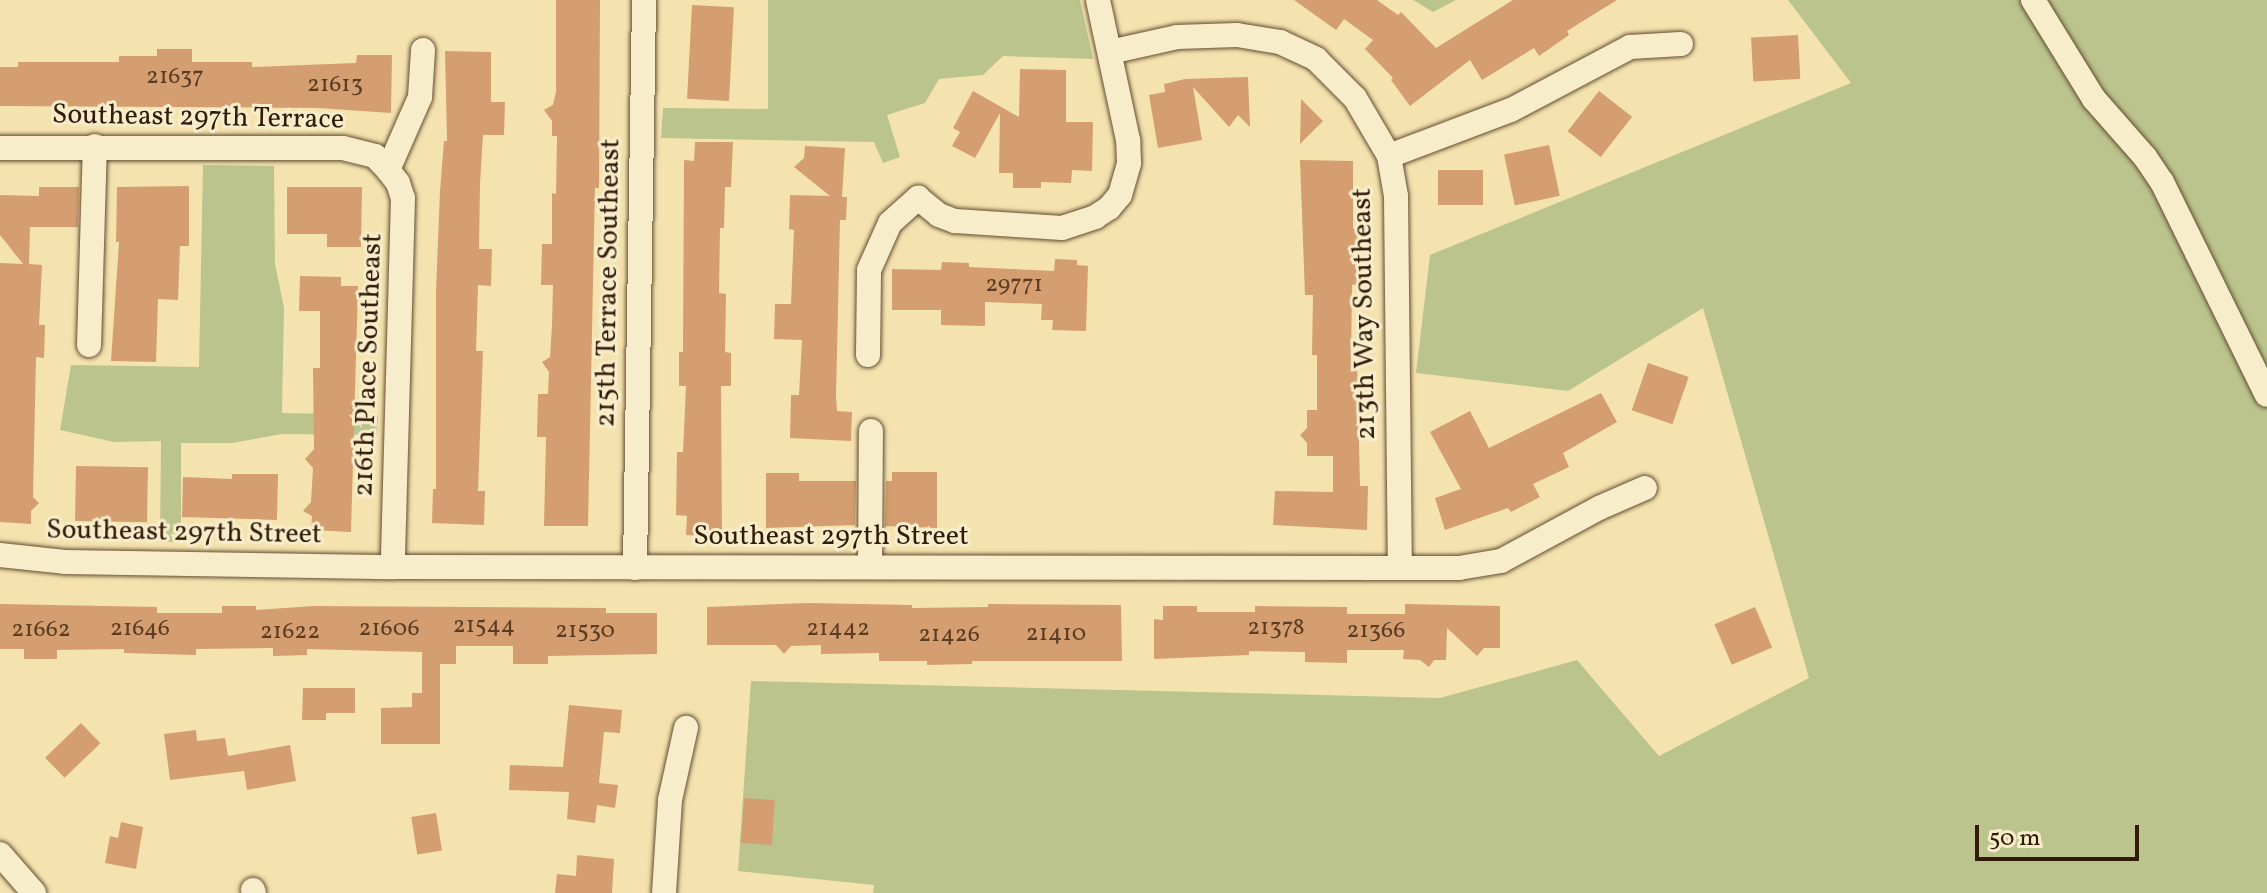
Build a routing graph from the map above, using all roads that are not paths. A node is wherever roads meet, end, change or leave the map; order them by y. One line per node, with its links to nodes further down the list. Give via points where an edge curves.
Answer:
1 (644, 0): 20 (street, 215th Terrace Southeast)
2 (1098, 0): 6 (street)
3 (2033, 0): 13 (street, via 2094,99 2162,182)
4 (1681, 44): 9 (street, via 1630,47 1511,110)
5 (423, 50): 10 (street, via 420,97)
6 (1110, 52): 9 (street, 213th Way Southeast, via 1177,37 1237,35 1280,42 1316,59 1355,98); 12 (street, via 1128,140 1129,163 1120,195 1095,217 1062,228 971,225 939,215 918,198 890,223 869,270)
7 (95, 146): 8 (street, Southeast 297th Terrace); 10 (street, Southeast 297th Terrace, via 343,148 375,156); 11 (street)
8 (0, 148)
9 (1389, 156): 17 (street, 213th Way Southeast, via 1396,196)
10 (388, 170): 18 (street, 216th Place Southeast, via 403,198)
11 (89, 345)
12 (868, 355)
13 (2267, 395)
14 (871, 431): 19 (street)
15 (1645, 488): 17 (street, Southeast 297th Street, via 1501,561 1459,568)
16 (0, 555): 18 (street, Southeast 297th Street, via 65,562)
17 (1400, 566): 19 (street, Southeast 297th Street)
18 (393, 567): 20 (street, Southeast 297th Street)
19 (870, 567): 20 (street, Southeast 297th Street)
20 (635, 568)
21 (686, 728): 24 (street, via 670,800)
22 (0, 854): 23 (street)
23 (34, 893)
24 (664, 893)

